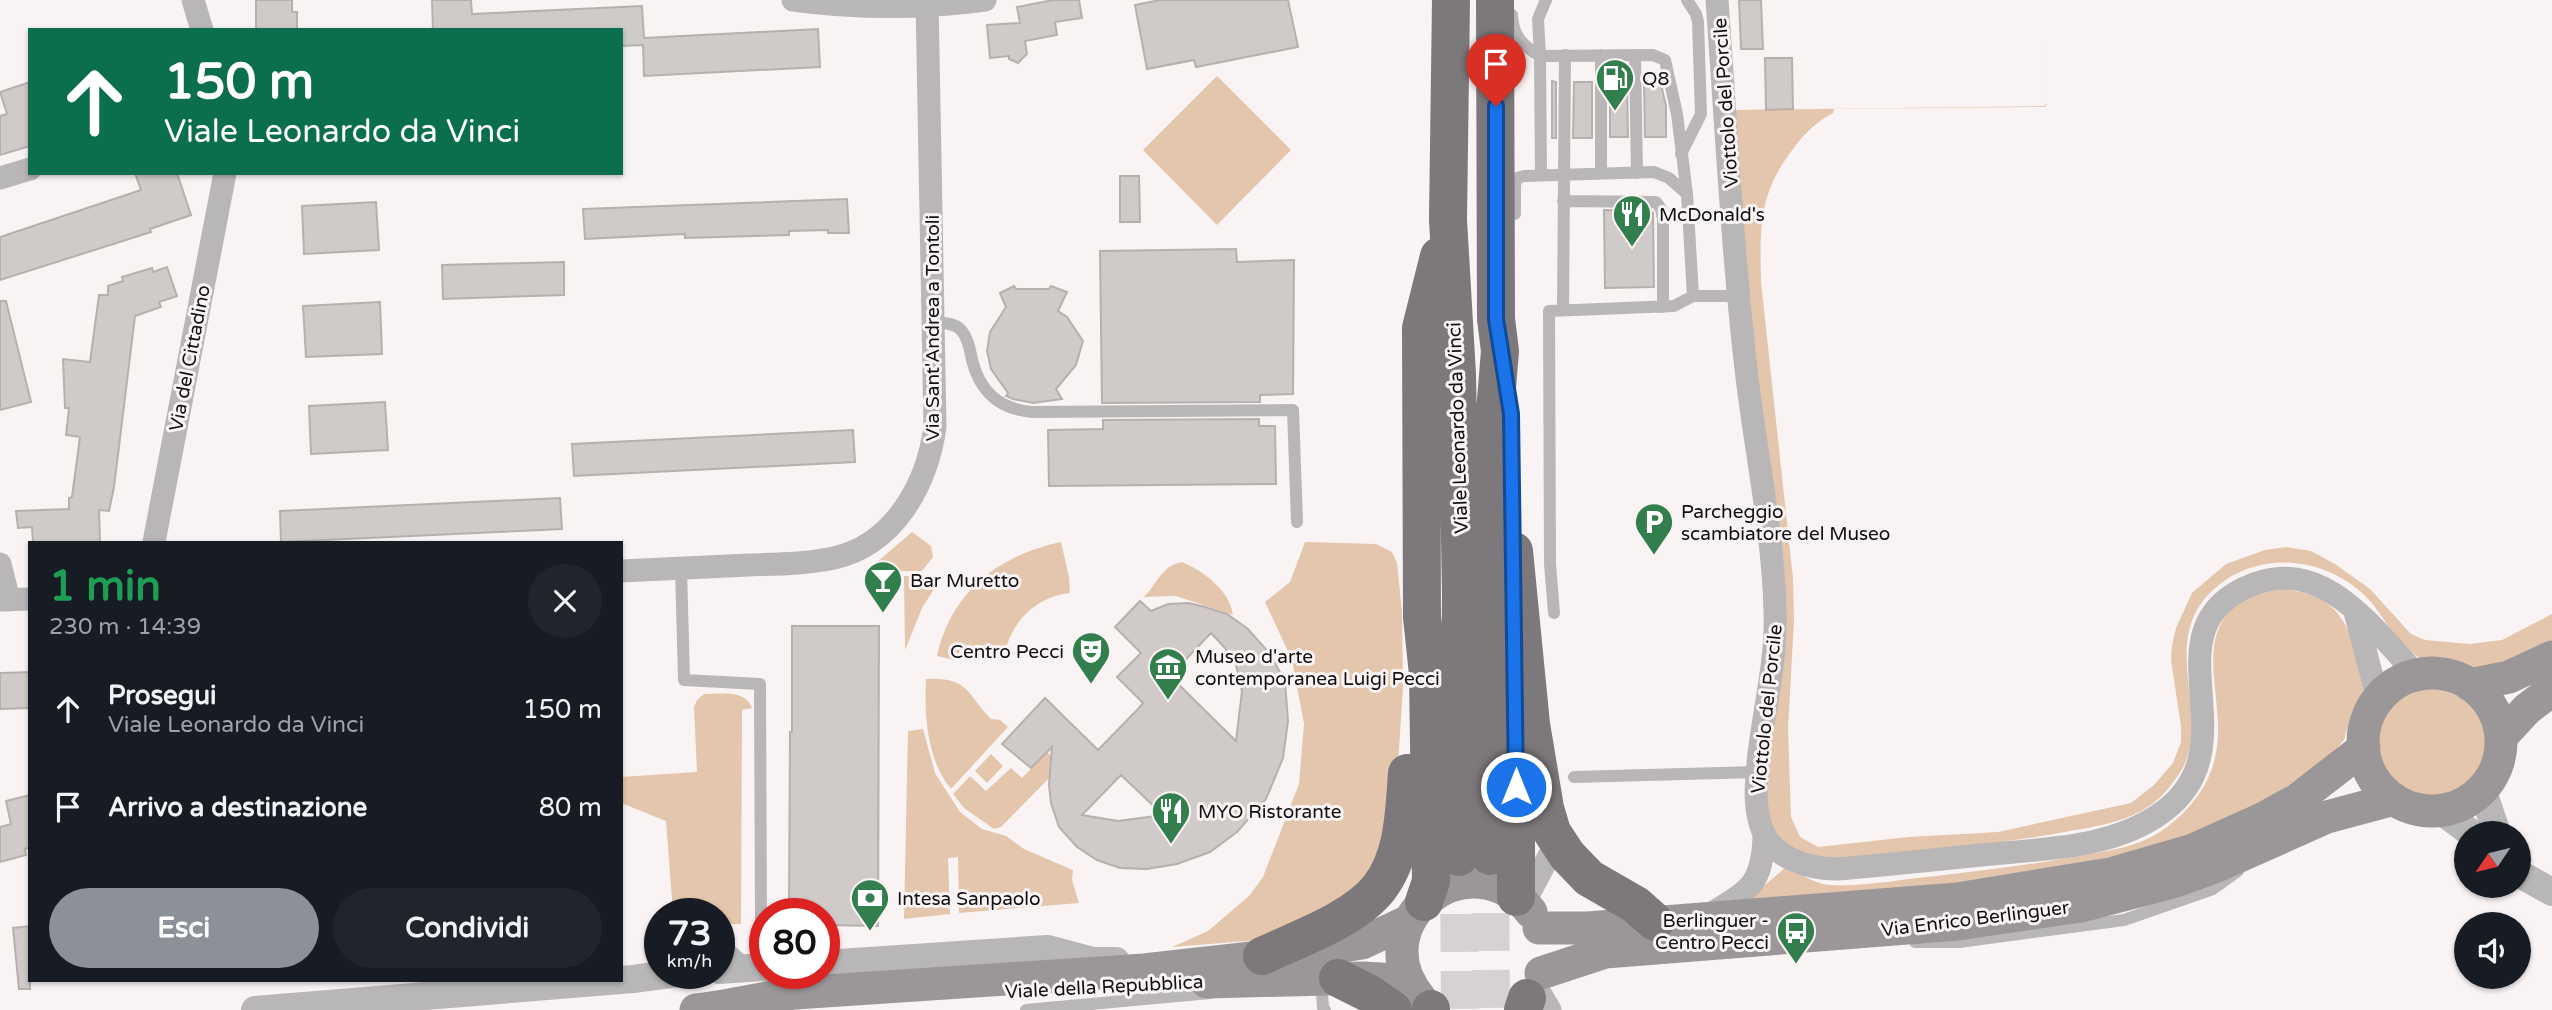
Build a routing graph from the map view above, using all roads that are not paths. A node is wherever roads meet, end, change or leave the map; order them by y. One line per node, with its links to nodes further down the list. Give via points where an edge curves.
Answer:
1 (192, 0): 11 (street)
2 (793, 0): 10 (street, via 832,5)
3 (985, 0): 10 (street)
4 (1451, 0): 26 (highway, Viale Leonardo da Vinci)
5 (1495, 0): 33 (highway, Viale Leonardo da Vinci)
6 (1512, 0): 15 (lane, via 1513,28)
7 (1546, 0): 15 (lane, via 1538,19)
8 (1687, 0): 16 (lane, via 1698,22 1701,114)
9 (1717, 0): 29 (street, Viottolo del Porcile)
10 (928, 4): 32 (street, Via Sant'Andrea a Tontoli)
11 (201, 28)
12 (1565, 55): 13 (lane); 15 (lane); 21 (lane)
13 (1601, 55): 14 (lane); 18 (lane)
14 (1635, 55): 16 (lane, via 1659,57 1668,66); 19 (lane)
15 (1539, 56): 20 (lane)
16 (1681, 154): 24 (lane)
17 (28, 170): 23 (street)
18 (1601, 173): 19 (lane); 21 (lane)
19 (1637, 173): 24 (lane, via 1654,172 1669,178)
20 (1541, 174): 21 (lane); 27 (lane, via 1517,178)
21 (1563, 174): 25 (lane)
22 (225, 175): 35 (street, Via del Cittadino)
23 (0, 178)
24 (1687, 194): 28 (lane)
25 (1563, 201): 30 (lane, via 1656,202 1663,219); 31 (lane)
26 (1448, 220): 33 (highway, Viale Leonardo da Vinci, via 1475,856); 43 (highway, via 1421,328)
27 (1515, 224)
28 (1693, 296): 29 (lane); 30 (lane)
29 (1738, 296): 51 (street, Viottolo del Porcile, via 1776,615)
30 (1663, 307): 31 (lane)
31 (1563, 310): 42 (lane, via 1549,312)
32 (935, 322): 34 (lane, via 962,331 982,385 1011,409 1293,410); 38 (street, Via Sant'Andrea a Tontoli, via 932,452 918,488 894,523 879,536 835,558)
33 (1501, 322): 36 (highway, via 1511,414)
34 (1297, 522)
35 (154, 541)
36 (1514, 551): 59 (highway, via 1531,724 1548,821); 63 (highway)
37 (0, 564): 40 (street)
38 (681, 568): 39 (street, Via Sant'Andrea a Tontoli); 62 (lane, via 684,680 760,684)
39 (623, 571)
40 (13, 599)
41 (2354, 609): 45 (street); 48 (street); 58 (street, via 2328,589 2293,577 2259,582 2222,601 2207,622 2199,649 2204,742 2197,769 2164,811 2119,834 2048,848 1838,869 1795,861)
42 (1554, 613)
43 (1423, 622): 64 (highway, via 1431,881); 67 (highway, via 1412,697 1404,821 1389,872 1371,897 1357,907)
44 (2552, 657): 46 (main road, via 2510,677)
45 (2417, 675): 46 (main road, via 2450,676); 48 (main road, via 2389,688)
46 (2470, 685): 49 (main road, via 2488,702)
47 (2552, 690): 49 (main road)
48 (2378, 699): 50 (main road, via 2368,717)
49 (2501, 737): 53 (main road, via 2498,760)
50 (2364, 748): 54 (main road, via 2370,772); 65 (main road, Via Enrico Berlinguer, via 2297,800 2262,818 2193,850 2110,874 1957,899)
51 (1758, 772): 52 (lane); 58 (street, Viottolo del Porcile, via 1757,809)
52 (1574, 777)
53 (2482, 789): 55 (main road, via 2463,803); 57 (street)
54 (2394, 799): 55 (main road, via 2421,810); 74 (main road, Via Enrico Berlinguer, via 2327,817 2176,881 2081,906 1958,923 1605,952)
55 (2440, 810): 56 (street)
56 (2455, 821)
57 (2493, 821)
58 (1764, 835): 65 (street, Viottolo del Porcile, via 1763,863 1755,880)
59 (1557, 841): 63 (street); 66 (highway, via 1589,878 1636,905)
60 (2531, 880): 61 (street)
61 (2552, 892)
62 (761, 898)
63 (1527, 909): 64 (main road, Viale della Repubblica, via 1496,886 1475,881 1448,886); 66 (main road, Via Enrico Berlinguer, via 1588,928); 74 (main road, via 1544,951)
64 (1417, 911): 67 (main road, Viale della Repubblica, via 1362,943); 75 (main road, via 1401,946)
65 (1704, 918): 66 (main road, Via Enrico Berlinguer)
66 (1655, 922)
67 (1248, 957): 68 (street, Viale della Repubblica, via 1093,961 1048,950); 78 (main road, Viale della Repubblica, via 1144,970 796,993)
68 (840, 963)
69 (644, 977): 70 (street)
70 (623, 979)
71 (571, 982): 72 (street)
72 (447, 988): 77 (street)
73 (1328, 989): 75 (highway); 76 (lane, via 1226,991); 79 (main road, Viale della Repubblica, via 1026,988)
74 (1531, 998)
75 (1419, 1005)
76 (1026, 1006)
77 (255, 1010)
78 (696, 1010)
79 (798, 1010)

